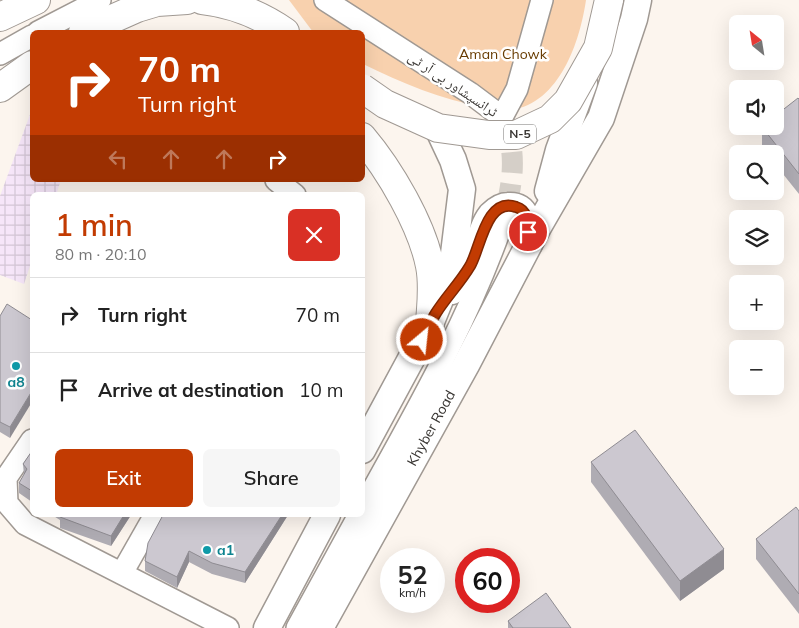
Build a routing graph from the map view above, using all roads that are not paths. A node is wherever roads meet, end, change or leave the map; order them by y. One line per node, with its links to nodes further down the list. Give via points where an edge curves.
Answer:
1 (4, 0): 11 (highway)
2 (36, 0): 12 (highway)
3 (100, 0): 14 (lane)
4 (187, 0): 15 (highway, via 157,2 137,8)
5 (202, 0): 13 (highway, via 230,5)
6 (259, 0): 13 (highway)
7 (325, 0): 8 (lane, ٹرانسپشاور بی آر ٹی, via 502,117 517,90)
8 (542, 0)
9 (609, 0): 17 (highway, N-5, bridge)
10 (638, 0): 29 (main road, via 601,118)
11 (0, 2)
12 (0, 17)
13 (280, 29)
14 (42, 30)
15 (88, 30)
16 (30, 37): 18 (lane)
17 (598, 48): 24 (highway, N-5, bridge, via 568,101 550,119 531,129 516,135 489,135); 29 (main road, bridge, via 559,150)
18 (0, 54)
19 (30, 66): 21 (highway)
20 (30, 85): 23 (highway)
21 (0, 88)
22 (365, 90): 24 (highway, N-5, bridge, via 385,104)
23 (0, 93)
24 (438, 128): 30 (main road, via 462,189 452,270)
25 (365, 141): 30 (highway, via 394,181 425,242)
26 (279, 182): 27 (lane)
27 (291, 192)
28 (504, 218): 33 (lane, via 466,312)
29 (534, 235): 30 (main road, via 519,207 512,205 498,209 491,215 471,265); 41 (main road, Khyber Road)
30 (433, 319): 32 (main road)
31 (30, 443): 37 (lane, via 6,478 7,503 25,524)
32 (365, 444)
33 (365, 505)
34 (154, 517): 37 (lane)
35 (327, 517): 39 (main road)
36 (359, 517): 40 (lane)
37 (122, 573): 38 (lane)
38 (228, 628)
39 (266, 628)
40 (298, 628)
41 (320, 628)

